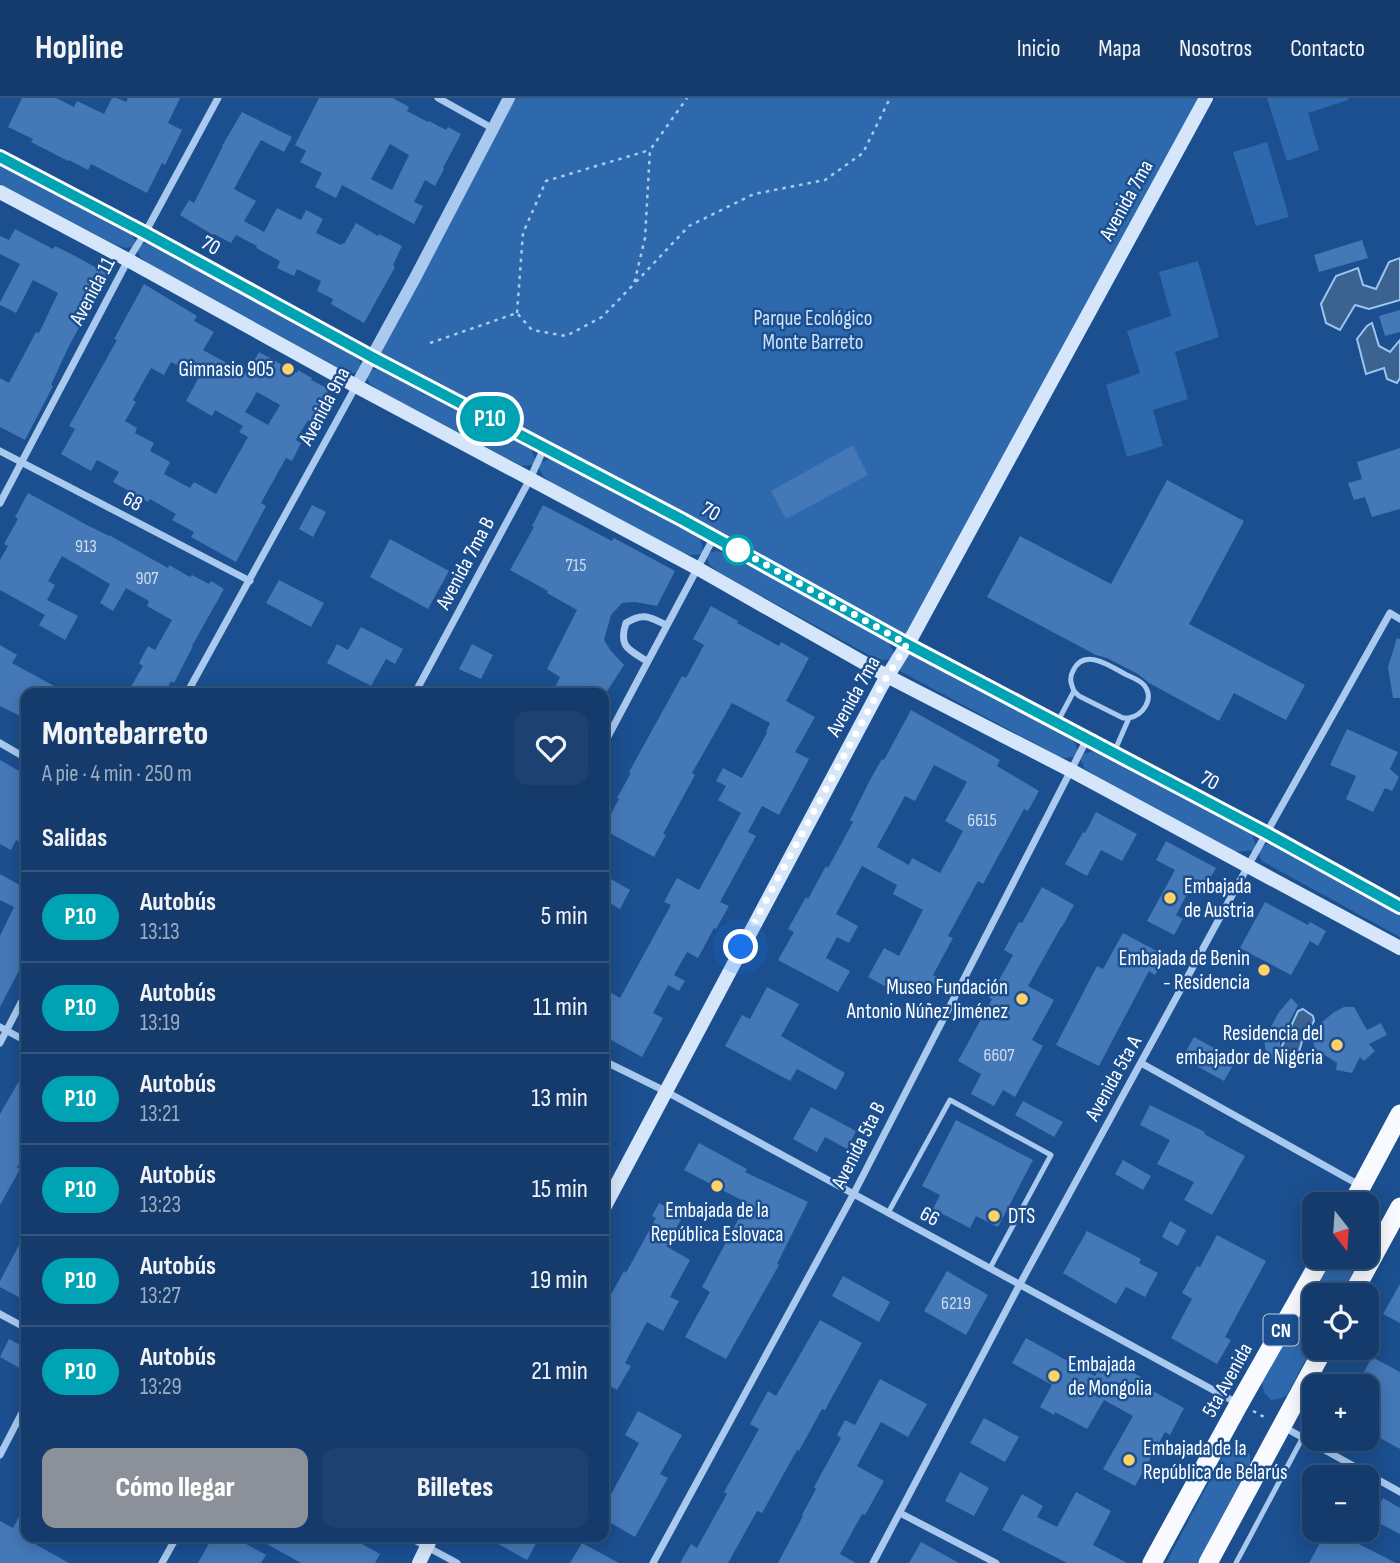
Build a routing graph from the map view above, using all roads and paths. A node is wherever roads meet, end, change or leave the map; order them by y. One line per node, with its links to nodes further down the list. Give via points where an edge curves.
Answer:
1 (218, 98): 11 (street, Avenida 11)
2 (438, 98): 7 (street)
3 (509, 98): 7 (street, Avenida 9na)
4 (687, 98): 8 (path)
5 (890, 98): 13 (path, via 863,153 825,180 754,194 690,226)
6 (1206, 98): 28 (main road, Avenida 7ma)
7 (492, 128): 16 (street, Avenida 9na)
8 (650, 150): 13 (path, via 645,237); 14 (path, via 546,181 523,233)
9 (0, 157): 11 (main road, 70)
10 (0, 192): 12 (main road)
11 (145, 233): 12 (street, Avenida 11); 16 (main road, 70)
12 (128, 260): 17 (main road); 20 (street, Avenida 11)
13 (634, 284): 14 (path, via 602,317 566,336 532,330)
14 (517, 313): 15 (path)
15 (430, 343)
16 (372, 357): 17 (street, Avenida 9na); 18 (main road, 70)
17 (356, 386): 21 (main road); 25 (street, Avenida 9na)
18 (544, 448): 21 (street, Avenida 7ma B); 23 (main road, 70)
19 (0, 450): 20 (street, 68)
20 (22, 462): 22 (street, Avenida 11); 25 (street, 68)
21 (530, 479): 24 (main road); 32 (street, Avenida 7ma B)
22 (0, 503)
23 (714, 537): 24 (street); 28 (main road, 70)
24 (696, 568): 27 (street); 30 (main road)
25 (250, 581): 31 (street, Avenida 9na)
26 (1400, 619): 42 (street, Avenida 5ta A, via 1390,613)
27 (666, 625): 29 (street); 29 (street, via 648,616 626,623 623,640 627,648)
28 (907, 644): 30 (main road, Avenida 7ma); 35 (main road, 70)
29 (648, 661): 36 (street)
30 (887, 676): 41 (main road); 52 (main road, Avenida 7ma)
31 (190, 688)
32 (418, 688)
33 (1074, 691): 34 (lane); 34 (lane, via 1070,678 1075,666 1087,659 1100,661 1146,688 1146,708); 35 (lane)
34 (1129, 718): 39 (lane)
35 (1057, 723): 37 (main road, 70)
36 (609, 735)
37 (1087, 739): 39 (main road, 70); 41 (street, Avenida 5ta B)
38 (0, 743): 40 (street)
39 (1114, 753): 42 (main road, 70)
40 (21, 755)
41 (1072, 771): 43 (main road); 56 (street, Avenida 5ta B)
42 (1266, 833): 43 (street, Avenida 5ta A); 44 (main road, 70)
43 (1248, 866): 45 (main road); 51 (street, Avenida 5ta A)
44 (1400, 906)
45 (1400, 948)
46 (21, 1001): 47 (street)
47 (3, 1029): 48 (street); 49 (street)
48 (21, 1038)
49 (0, 1043)
50 (609, 1063): 52 (street, 66)
51 (1141, 1063): 54 (street); 63 (street, Avenida 5ta A)
52 (665, 1091): 56 (street, 66); 57 (main road, Avenida 7ma)
53 (1400, 1114): 54 (highway)
54 (1362, 1187): 55 (highway)
55 (1359, 1192)
56 (852, 1195): 59 (street, 66); 81 (street, Avenida 5ta B)
57 (609, 1198)
58 (1400, 1208): 62 (highway)
59 (888, 1213): 60 (street, 66); 60 (lane, via 950,1100 1051,1155)
60 (990, 1268): 63 (street, 66)
61 (1316, 1269): 67 (highway, 5ta Avenida / CN)
62 (1359, 1283)
63 (1020, 1284): 67 (street, 66); 75 (street, Avenida 5ta A)
64 (0, 1314): 65 (street)
65 (21, 1325)
66 (1317, 1360): 69 (highway, CN)
67 (1239, 1404): 69 (path); 84 (highway, 5ta Avenida / CN)
68 (21, 1415): 73 (street)
69 (1282, 1425): 70 (street); 85 (highway, CN)
70 (1302, 1436)
71 (1302, 1439): 86 (lane)
72 (1328, 1451): 74 (street)
73 (0, 1455)
74 (1400, 1492)
75 (900, 1513): 82 (street, Avenida 5ta A); 83 (street)
76 (174, 1542): 78 (street)
77 (429, 1542): 79 (main road); 80 (street)
78 (162, 1563)
79 (419, 1563)
80 (457, 1563)
81 (653, 1563)
82 (873, 1563)
83 (996, 1563)
84 (1152, 1563)
85 (1208, 1563)
86 (1236, 1563)

